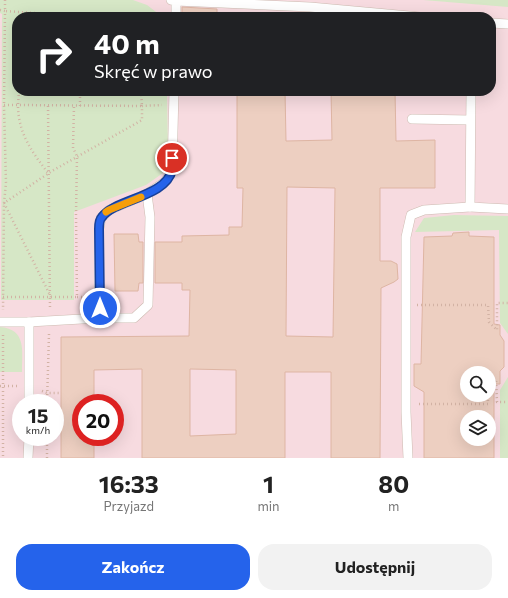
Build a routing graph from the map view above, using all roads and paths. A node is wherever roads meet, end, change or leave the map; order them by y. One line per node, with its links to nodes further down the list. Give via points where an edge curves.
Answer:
1 (5, 0): 4 (path)
2 (173, 0): 6 (lane); 7 (lane)
3 (0, 10): 4 (path)
4 (5, 11): 5 (path); 15 (path)
5 (20, 12)
6 (175, 12)
7 (365, 12)
8 (496, 23): 9 (lane)
9 (508, 24)
10 (19, 96): 16 (path)
11 (80, 96): 20 (path)
12 (141, 96): 21 (path)
13 (174, 96): 17 (lane)
14 (471, 96): 23 (lane)
15 (4, 105): 16 (path); 27 (path)
16 (18, 105): 18 (path); 25 (path, via 22,132)
17 (174, 105): 21 (path); 26 (lane, via 172,171 165,182)
18 (48, 106): 19 (path); 25 (path)
19 (74, 106): 20 (path); 24 (path, via 73,148)
20 (80, 106): 21 (path)
21 (142, 106): 24 (path, via 142,120)
22 (412, 119): 23 (lane)
23 (470, 120): 28 (lane)
24 (77, 156): 25 (path); 31 (path, via 77,297)
25 (48, 174): 27 (path); 31 (path)
26 (147, 194): 34 (lane, via 109,210 100,218); 34 (lane, via 150,217 148,305 134,318)
27 (4, 204): 30 (path); 31 (path)
28 (470, 207): 29 (lane); 51 (lane, via 424,210 411,215 406,238)
29 (508, 209)
30 (3, 297): 31 (path); 36 (path)
31 (50, 297): 35 (path)
32 (508, 303): 33 (path, via 497,303 497,330 489,322 488,305)
33 (424, 304)
34 (99, 318): 35 (lane)
35 (50, 320): 37 (lane); 39 (path)
36 (1, 322): 37 (lane); 45 (path)
37 (29, 322): 41 (lane)
38 (496, 378): 43 (path, via 497,402)
39 (47, 393): 40 (path)
40 (61, 393)
41 (29, 394)
42 (488, 402): 44 (path)
43 (508, 402)
44 (422, 404)
45 (2, 407): 48 (path)
46 (29, 446): 49 (lane)
47 (47, 446): 50 (path)
48 (3, 458)
49 (28, 458)
50 (47, 458)
51 (408, 458)

